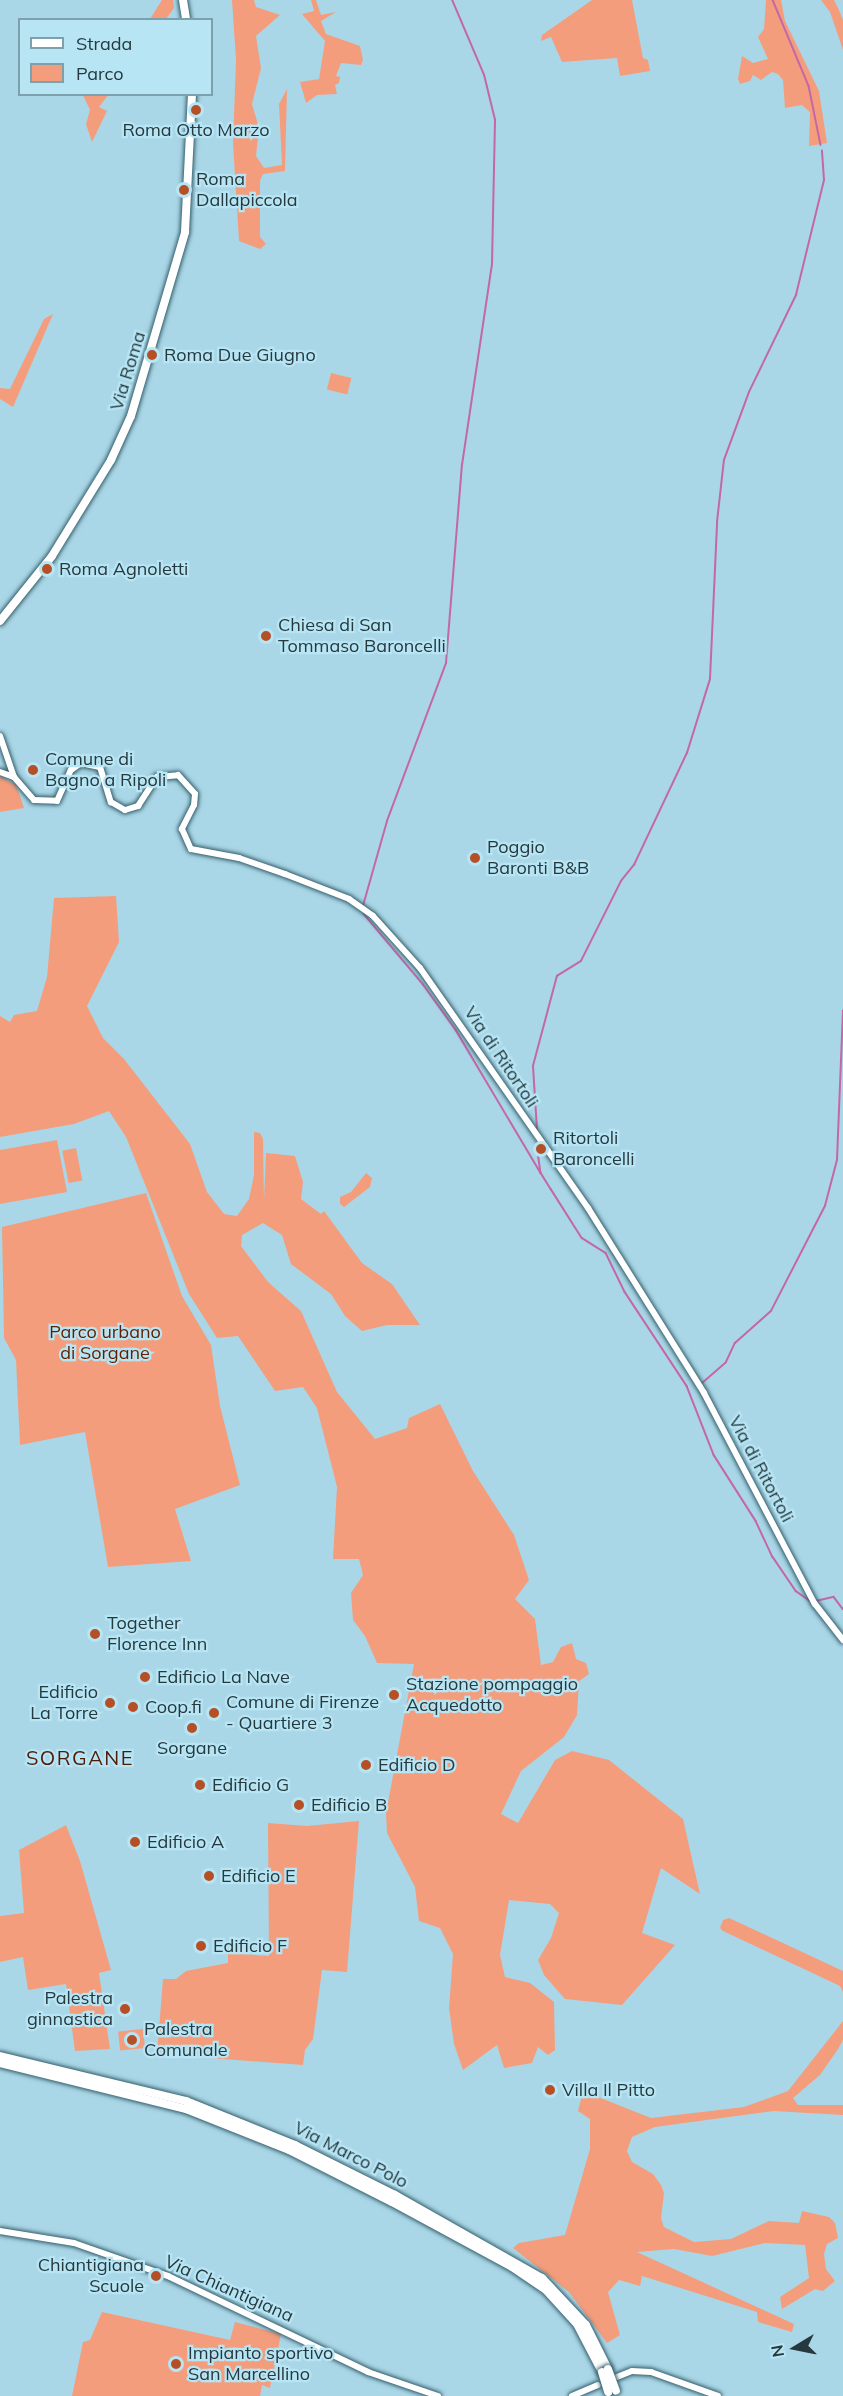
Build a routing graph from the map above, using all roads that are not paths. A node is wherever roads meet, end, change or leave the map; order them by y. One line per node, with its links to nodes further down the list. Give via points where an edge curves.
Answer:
1 (183, 0): 2 (main road)
2 (186, 18)
3 (192, 96): 4 (main road, Via Roma, via 185,232 131,416 111,460 52,556)
4 (0, 621)
5 (0, 736): 7 (street)
6 (0, 772): 7 (street)
7 (14, 777): 8 (street, Via di Ritortoli, via 32,798 45,802 59,799 71,770 81,763 100,767 111,802 125,810 138,806 157,777 178,775 195,794 194,806 182,829 191,849 239,858 291,876 349,899 373,916 420,968 453,1013 672,1339 813,1601)
8 (843, 1640)
9 (0, 2056): 11 (highway, Via Marco Polo, via 159,2093 222,2114 295,2145)
10 (0, 2063): 11 (highway, Via Marco Polo, via 168,2103 241,2129)
11 (449, 2229): 15 (highway, Via Marco Polo, bridge, via 525,2275 556,2299 605,2370)
12 (0, 2231): 16 (street, Via Chiantigiana, via 74,2242 179,2280 224,2306 312,2342 368,2372)
13 (617, 2377): 18 (street, via 632,2371 651,2372)
14 (598, 2385): 17 (street)
15 (612, 2394)
16 (438, 2396)
17 (572, 2396)
18 (718, 2396)

